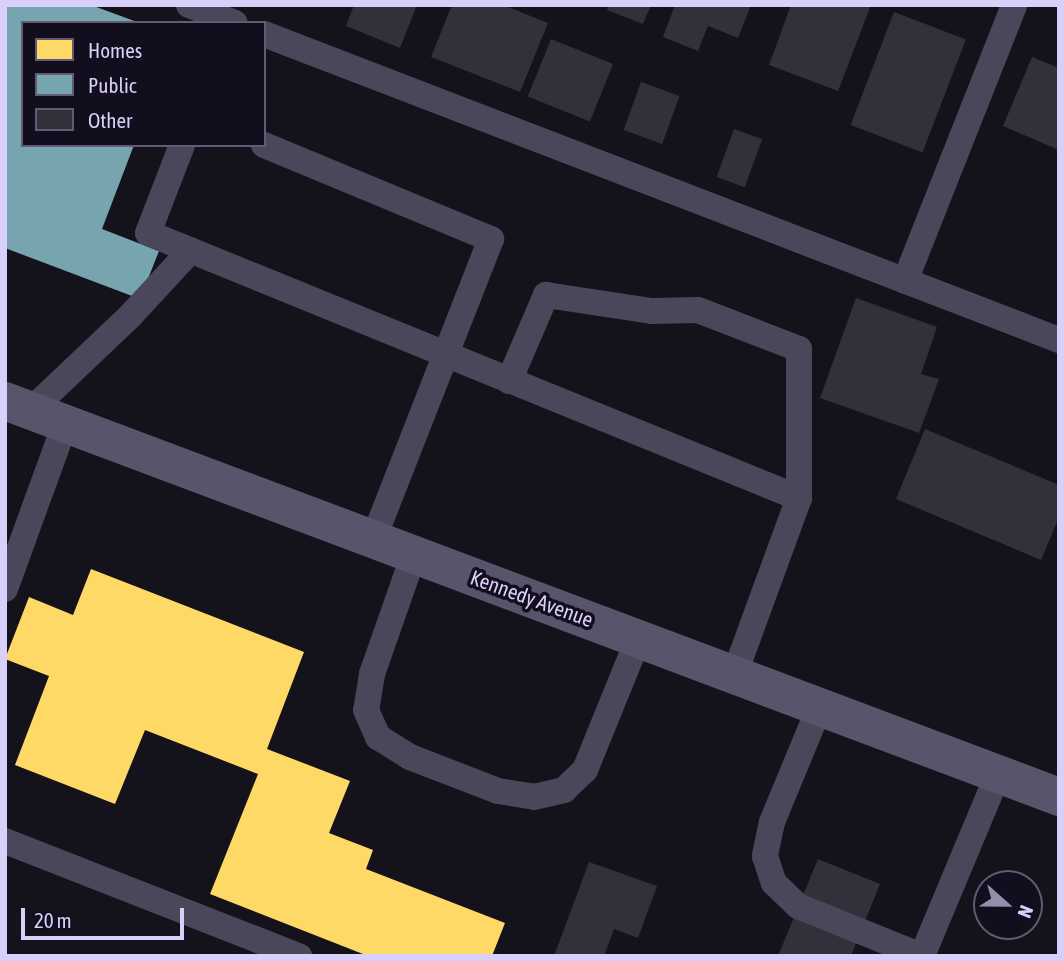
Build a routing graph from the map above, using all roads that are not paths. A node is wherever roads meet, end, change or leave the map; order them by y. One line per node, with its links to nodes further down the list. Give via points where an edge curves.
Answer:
1 (190, 5): 3 (lane)
2 (1014, 5): 8 (lane)
3 (230, 21)
4 (266, 35): 8 (lane)
5 (266, 146): 10 (lane, via 491,239)
6 (181, 147): 7 (lane, via 148,233)
7 (191, 250): 10 (lane); 12 (lane, via 131,315)
8 (905, 281): 9 (lane)
9 (1059, 340)
10 (447, 355): 11 (lane); 15 (lane)
11 (509, 381): 14 (lane); 14 (lane, via 546,295 652,311 698,310 799,349)
12 (18, 406): 13 (main road, Kennedy Avenue)
13 (65, 424): 15 (main road, Kennedy Avenue); 17 (lane)
14 (799, 498): 19 (lane)
15 (374, 538): 16 (main road, Kennedy Avenue)
16 (414, 554): 18 (main road, Kennedy Avenue); 18 (lane, via 372,674 366,710 378,737 410,757 498,792 534,797 564,790 585,770)
17 (5, 589)
18 (639, 637): 19 (main road, Kennedy Avenue)
19 (735, 673): 20 (main road, Kennedy Avenue)
20 (820, 706): 21 (main road, Kennedy Avenue); 25 (lane, via 772,822 765,856 774,883 798,906)
21 (998, 774): 22 (main road, Kennedy Avenue); 25 (lane)
22 (1059, 797)
23 (5, 841): 24 (lane)
24 (299, 956)
25 (922, 956)

